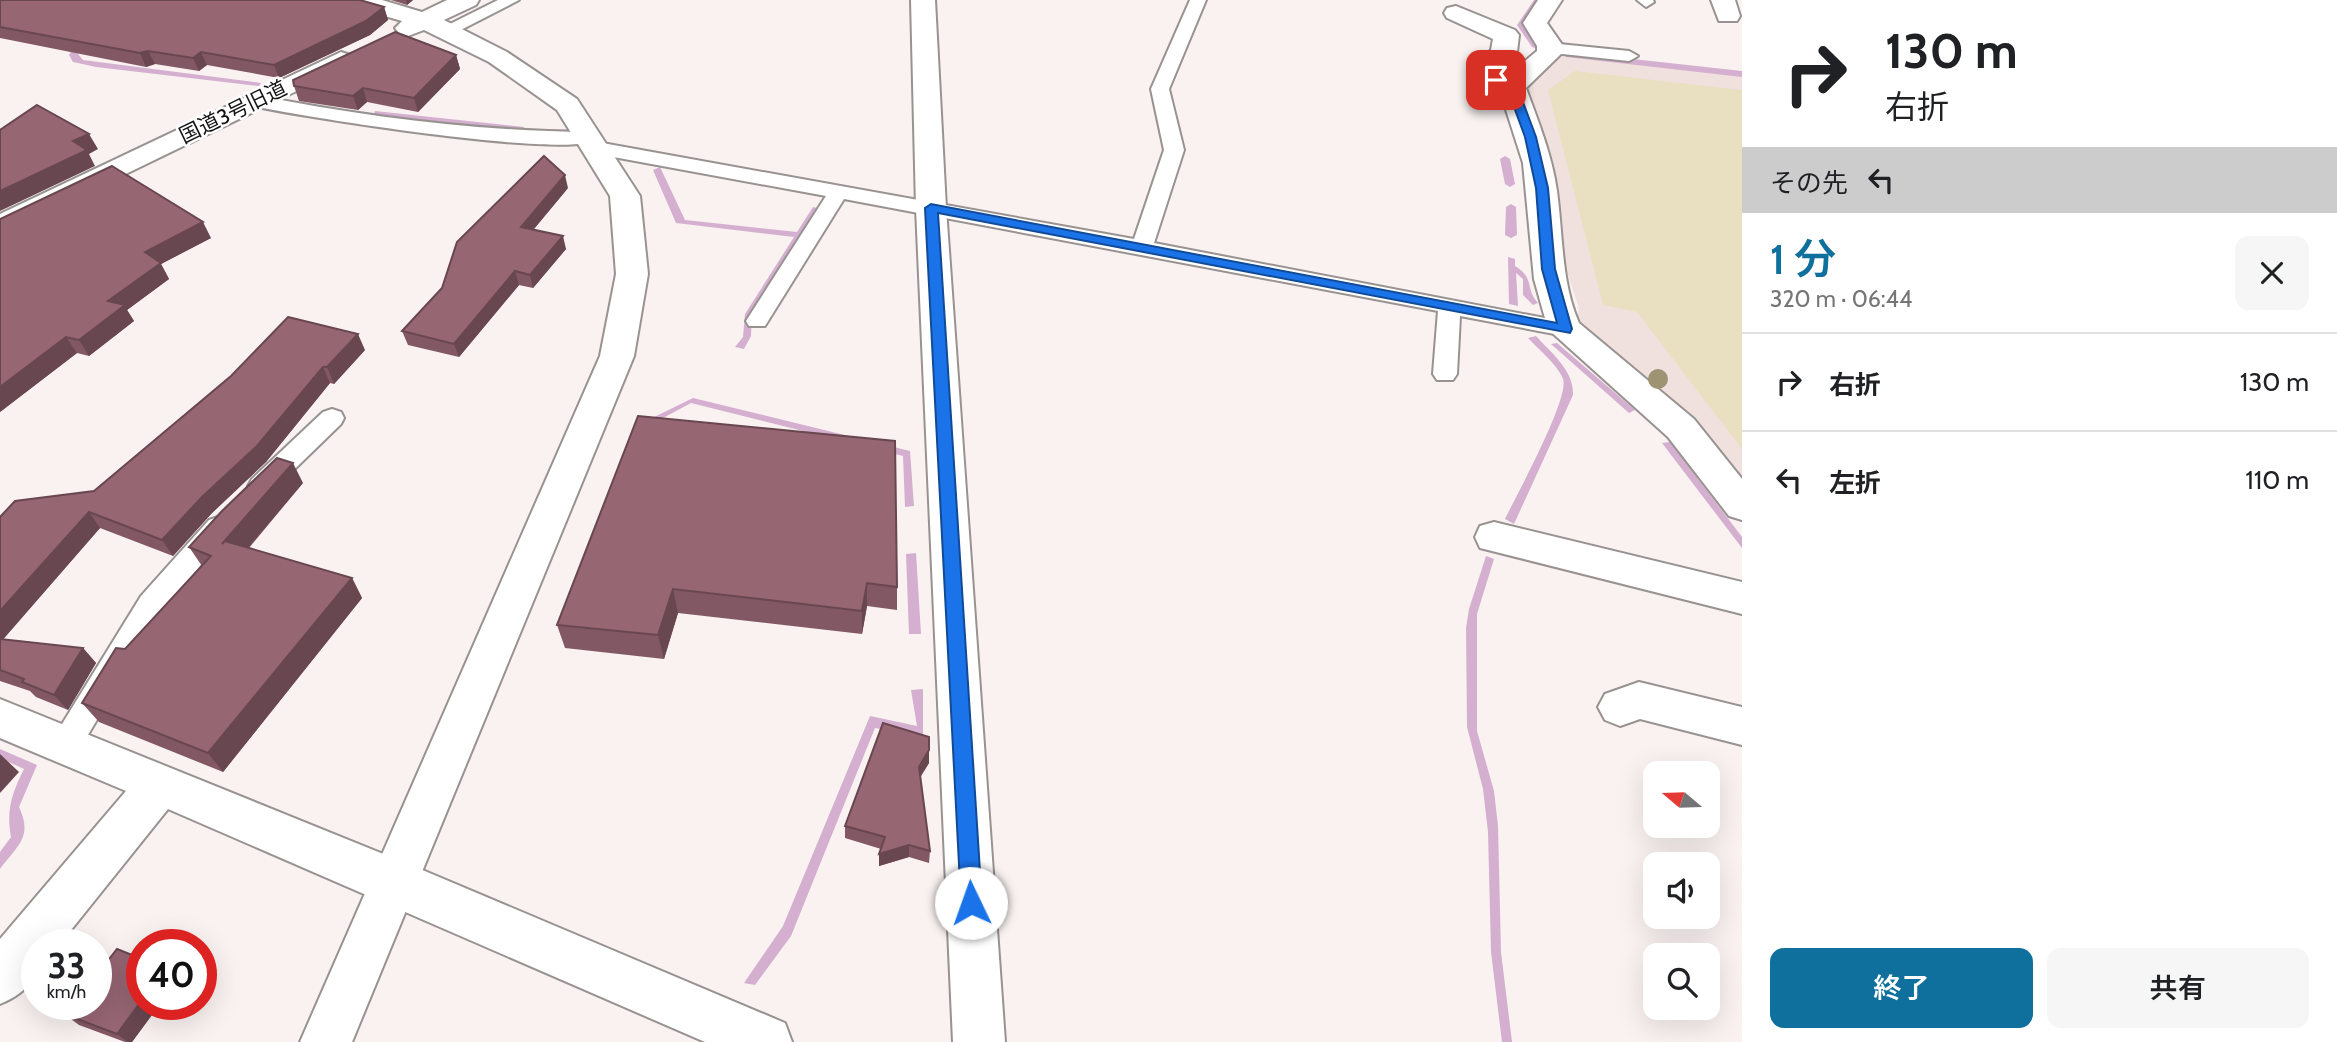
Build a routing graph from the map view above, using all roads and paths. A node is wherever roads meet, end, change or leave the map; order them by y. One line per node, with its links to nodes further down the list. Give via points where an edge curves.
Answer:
1 (356, 0): 6 (street)
2 (511, 0): 6 (lane)
3 (923, 0): 14 (street)
4 (1198, 0): 16 (lane, via 1160,89 1174,150)
5 (1550, 0): 8 (street, via 1535,23)
6 (452, 11): 11 (street, 国道3号旧道); 12 (street, via 498,57 567,105)
7 (1456, 13): 10 (street, via 1506,35 1504,52 1481,74)
8 (1549, 48): 9 (lane); 10 (street)
9 (1629, 56)
10 (1512, 86): 19 (street, via 1542,188 1549,269)
11 (255, 101): 12 (lane, via 338,118); 15 (street, 国道3号旧道)
12 (593, 143): 13 (lane); 30 (street, via 625,196 632,274 617,356)
13 (839, 191): 14 (lane); 18 (lane)
14 (931, 208): 16 (lane); 34 (street)
15 (0, 226)
16 (1142, 247): 17 (lane)
17 (1449, 306): 19 (lane); 20 (lane)
18 (757, 321)
19 (1566, 329): 22 (street, via 1681,428)
20 (1445, 374)
21 (332, 418): 28 (lane, via 238,508 151,604)
22 (1742, 506)
23 (1494, 537): 24 (street)
24 (1742, 598)
25 (1620, 707): 27 (street, via 1639,700)
26 (0, 718): 28 (street)
27 (1742, 726)
28 (65, 746): 29 (street)
29 (159, 786): 30 (street); 31 (street)
30 (396, 883): 32 (street); 33 (street)
31 (0, 978)
32 (326, 1042)
33 (766, 1042)
34 (979, 1042)

